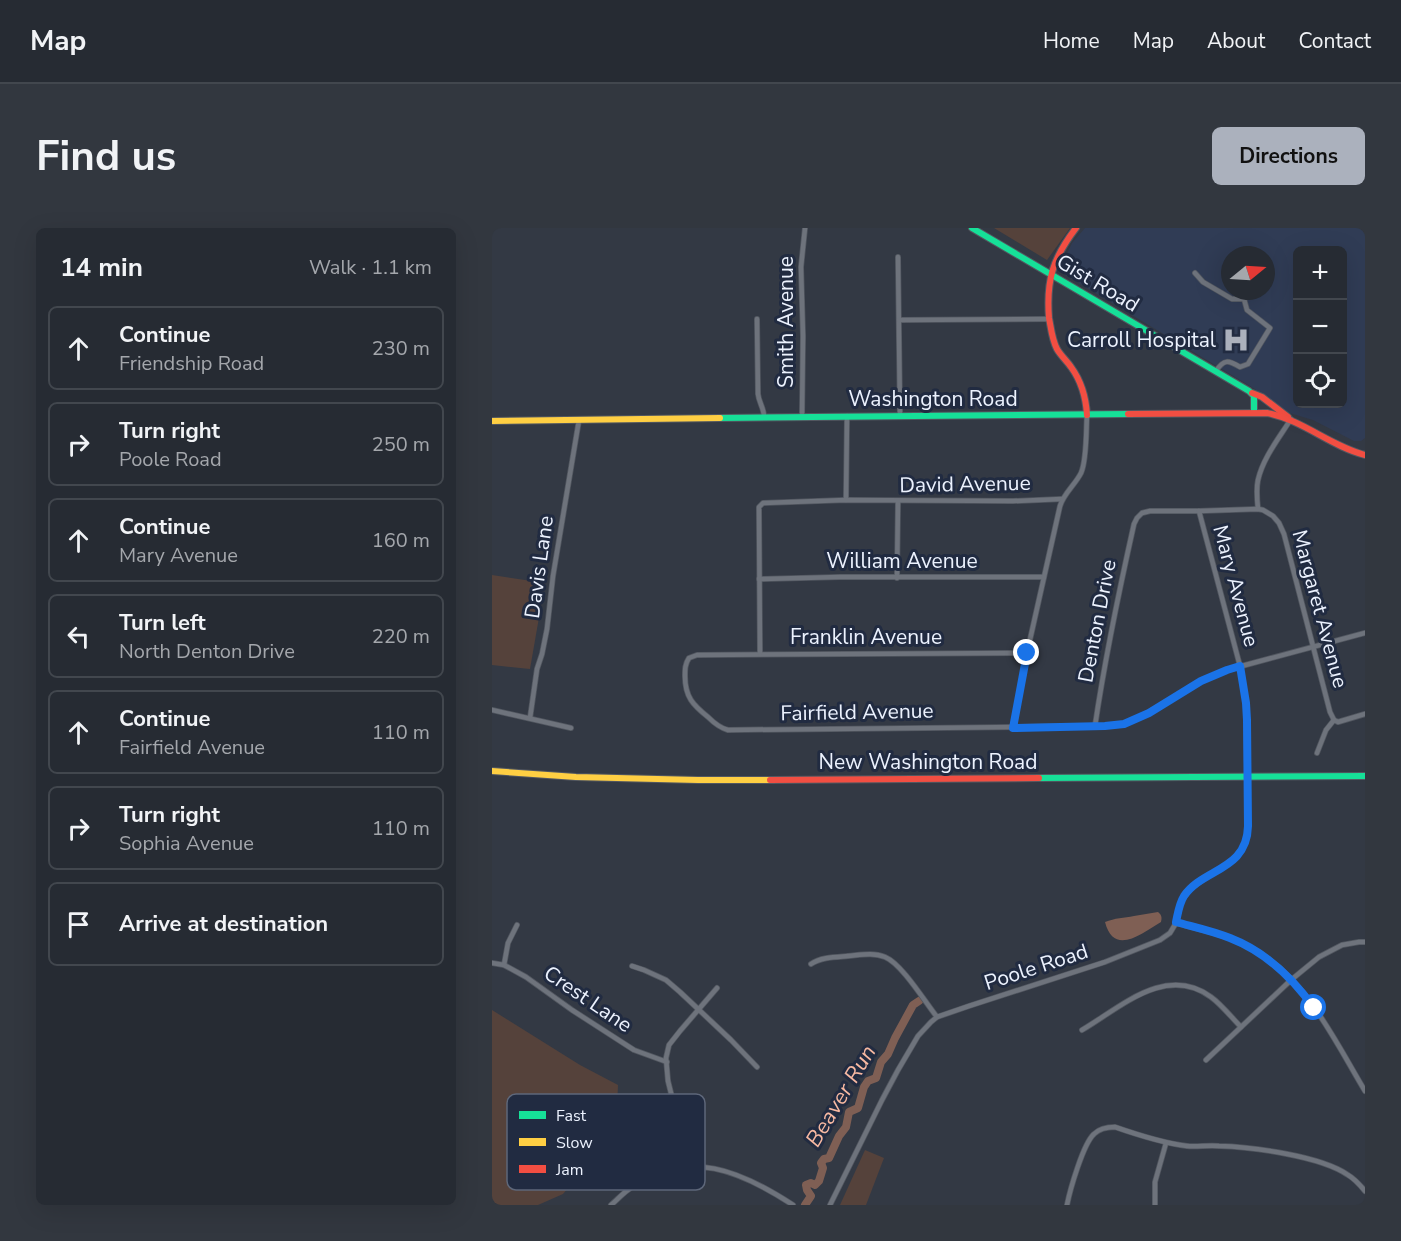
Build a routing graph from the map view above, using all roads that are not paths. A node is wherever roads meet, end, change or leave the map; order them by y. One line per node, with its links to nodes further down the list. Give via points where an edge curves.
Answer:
1 (805, 228): 17 (street, Smith Avenue, via 801,267)
2 (972, 228): 6 (main road, Gist Road)
3 (1076, 228): 6 (main road)
4 (898, 257): 9 (street)
5 (1195, 273): 10 (street, via 1232,299 1244,299 1247,310 1269,328 1248,364 1240,367 1227,362)
6 (1050, 274): 8 (main road); 10 (main road, Gist Road)
7 (757, 319): 16 (street, via 758,398)
8 (1050, 319): 9 (street); 13 (main road, via 1056,347 1081,385)
9 (899, 320): 15 (street)
10 (1216, 371): 11 (main road, Gist Road)
11 (1249, 391): 12 (main road, via 1254,396); 18 (main road, Gist Road)
12 (1254, 413): 13 (main road, Washington Road); 18 (main road, Washington Road)
13 (1087, 415): 15 (main road, Washington Road); 22 (street, via 1083,467)
14 (847, 416): 15 (main road, Washington Road); 17 (main road, Washington Road); 23 (street)
15 (900, 416)
16 (764, 417): 17 (main road, Washington Road); 19 (main road, Washington Road)
17 (802, 417)
18 (1291, 419): 21 (main road, Washington Road); 25 (street, via 1260,474)
19 (579, 420): 20 (main road, Washington Road); 38 (street, Davis Lane)
20 (492, 421)
21 (1365, 455)
22 (1062, 499): 24 (street, David Avenue); 27 (street)
23 (846, 500): 24 (street, David Avenue); 29 (street, David Avenue, via 763,503 759,507)
24 (898, 501): 28 (street)
25 (1258, 509): 26 (street); 31 (street, Margaret Avenue, via 1273,516 1281,527)
26 (1199, 511): 35 (street, Mary Avenue); 40 (street, Denton Drive, via 1150,511 1142,513 1134,524)
27 (1044, 577): 28 (street, William Avenue); 32 (street)
28 (897, 578): 29 (street, William Avenue)
29 (759, 579): 33 (street)
30 (1365, 633): 31 (street, Fairfield Avenue)
31 (1313, 647): 35 (street, Fairfield Avenue); 39 (street, Margaret Avenue)
32 (1027, 653): 33 (street, Franklin Avenue); 42 (street)
33 (760, 654): 34 (street, Franklin Avenue)
34 (704, 655): 42 (street, Fairfield Avenue, via 692,656 687,661 686,692 700,711 728,730)
35 (1240, 666): 40 (street, Fairfield Avenue, via 1201,681 1134,721); 46 (street, Mary Avenue, via 1246,703)
36 (492, 710): 38 (street)
37 (1365, 714): 39 (street)
38 (530, 718): 41 (street)
39 (1334, 720): 43 (street)
40 (1095, 726): 42 (street, Fairfield Avenue)
41 (571, 728)
42 (1013, 728)
43 (1317, 753)
44 (492, 771): 46 (main road, New Washington Road, via 698,780)
45 (1365, 776): 46 (main road, New Washington Road)
46 (1248, 777): 47 (street, Poole Road, via 1245,844 1233,860 1188,891)
47 (1176, 922): 54 (street, via 1245,944); 57 (street, Poole Road, via 1170,933 1141,949)
48 (517, 924): 52 (street)
49 (1365, 942): 54 (street, via 1333,949)
50 (492, 963): 52 (street, Crest Lane)
51 (811, 964): 57 (street, via 867,954 886,957 898,966)
52 (504, 965): 61 (street, Crest Lane, via 634,1050)
53 (632, 966): 56 (street, via 666,980)
54 (1292, 980): 58 (street); 63 (street)
55 (717, 988): 56 (street)
56 (699, 1009): 61 (street, via 669,1045); 62 (street)
57 (937, 1017): 71 (street, Poole Road, via 911,1047)
58 (1241, 1027): 59 (street, via 1212,998 1175,985 1140,994); 60 (street)
59 (1082, 1030)
60 (1206, 1060)
61 (666, 1062): 64 (street)
62 (757, 1067)
63 (1365, 1091)
64 (671, 1094)
65 (1166, 1143): 68 (street, via 1242,1147 1296,1156 1342,1171); 72 (street, via 1115,1127 1095,1132); 73 (street, via 1155,1182)
66 (705, 1167): 70 (street, via 738,1174)
67 (628, 1190): 69 (street)
68 (1365, 1191)
69 (611, 1205)
70 (792, 1205)
71 (830, 1205)
72 (1067, 1205)
73 (1155, 1205)

